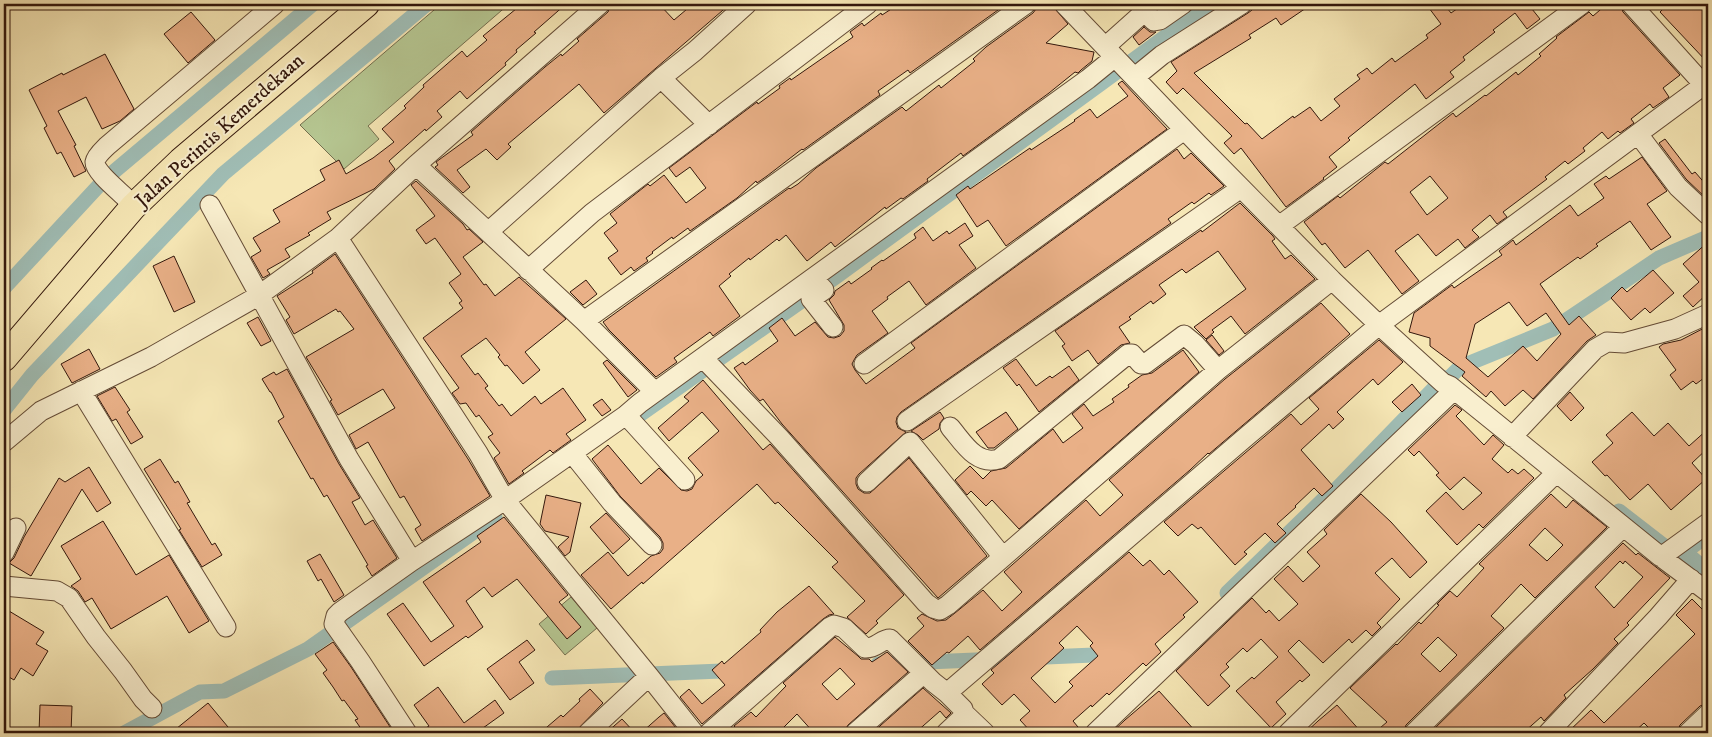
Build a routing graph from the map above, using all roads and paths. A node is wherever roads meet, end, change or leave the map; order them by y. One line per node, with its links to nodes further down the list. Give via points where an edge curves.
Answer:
1 (275, 4): 22 (street, via 96,158 99,172)
2 (352, 4): 22 (highway, Jalan Perintis Kemerdekaan)
3 (366, 4): 37 (highway, Jalan Perintis Kemerdekaan, via 140,201)
4 (600, 4): 20 (street)
5 (747, 4): 15 (street)
6 (868, 4): 17 (street)
7 (1026, 4): 33 (street)
8 (1064, 4): 13 (street)
9 (1183, 4): 13 (street, via 1160,20 1154,21 1143,14)
10 (1242, 4): 14 (street)
11 (1582, 4): 25 (street)
12 (1631, 4): 16 (street)
13 (1112, 54): 14 (street); 29 (street, via 1088,79)
14 (1135, 76): 18 (street)
15 (660, 78): 17 (street); 26 (street)
16 (1706, 83): 19 (street)
17 (709, 125): 28 (street, via 592,213)
18 (1184, 130): 21 (street); 39 (street)
19 (1638, 134): 24 (street, via 1678,187); 34 (street)
20 (416, 165): 26 (street); 27 (street)
21 (1241, 188): 25 (street); 45 (street)
22 (121, 193): 36 (highway, Jalan Perintis Kemerdekaan)
23 (210, 204): 31 (street)
24 (1708, 215)
25 (1279, 226): 30 (street)
26 (488, 232): 28 (street)
27 (338, 238): 31 (street); 53 (street)
28 (528, 270): 33 (street)
29 (813, 278): 35 (street, via 824,290 811,298); 38 (street)
30 (1332, 280): 34 (street); 40 (street)
31 (258, 296): 42 (street, via 151,357); 61 (street, via 349,459)
32 (1708, 314): 47 (street, via 1676,329 1624,343 1601,344)
33 (584, 321): 43 (street)
34 (1379, 325): 41 (street); 67 (street)
35 (833, 327)
36 (4, 342)
37 (4, 358)
38 (709, 364): 43 (street); 59 (street, via 932,608 944,608)
39 (864, 364)
40 (1218, 370): 46 (street, via 1184,335 1145,364 1128,354 999,459 984,460 976,456); 59 (street)
41 (1449, 386): 47 (street); 78 (street)
42 (81, 390): 48 (street, via 41,411); 64 (street)
43 (655, 392): 44 (street)
44 (631, 421): 49 (street); 51 (street)
45 (907, 421)
46 (950, 427)
47 (1512, 438): 50 (street)
48 (4, 442)
49 (577, 460): 53 (street); 57 (street)
50 (1556, 473): 55 (street); 79 (street)
51 (685, 480)
52 (867, 482): 59 (street, via 910,442)
53 (511, 508): 61 (street); 66 (street)
54 (1708, 523): 60 (street)
55 (1624, 527): 60 (street); 80 (street)
56 (16, 528): 58 (street)
57 (652, 545)
58 (4, 553)
59 (1003, 557)
60 (1662, 557): 62 (street)
61 (412, 561): 71 (street, via 336,616 338,629)
62 (1699, 584): 81 (street, via 1658,617)
63 (4, 586): 68 (street, via 57,591 69,598)
64 (226, 628)
65 (924, 673): 67 (street); 74 (street, via 890,639 865,648 844,628 834,625); 75 (street)
66 (649, 676): 72 (street); 73 (street)
67 (947, 693): 69 (street)
68 (152, 708)
69 (964, 713): 76 (street); 77 (street)
70 (1708, 714): 82 (street)
71 (407, 733)
72 (588, 733)
73 (694, 733)
74 (709, 733)
75 (855, 733)
76 (946, 733)
77 (985, 733)
78 (1095, 733)
79 (1288, 733)
80 (1414, 733)
81 (1548, 733)
82 (1688, 733)

